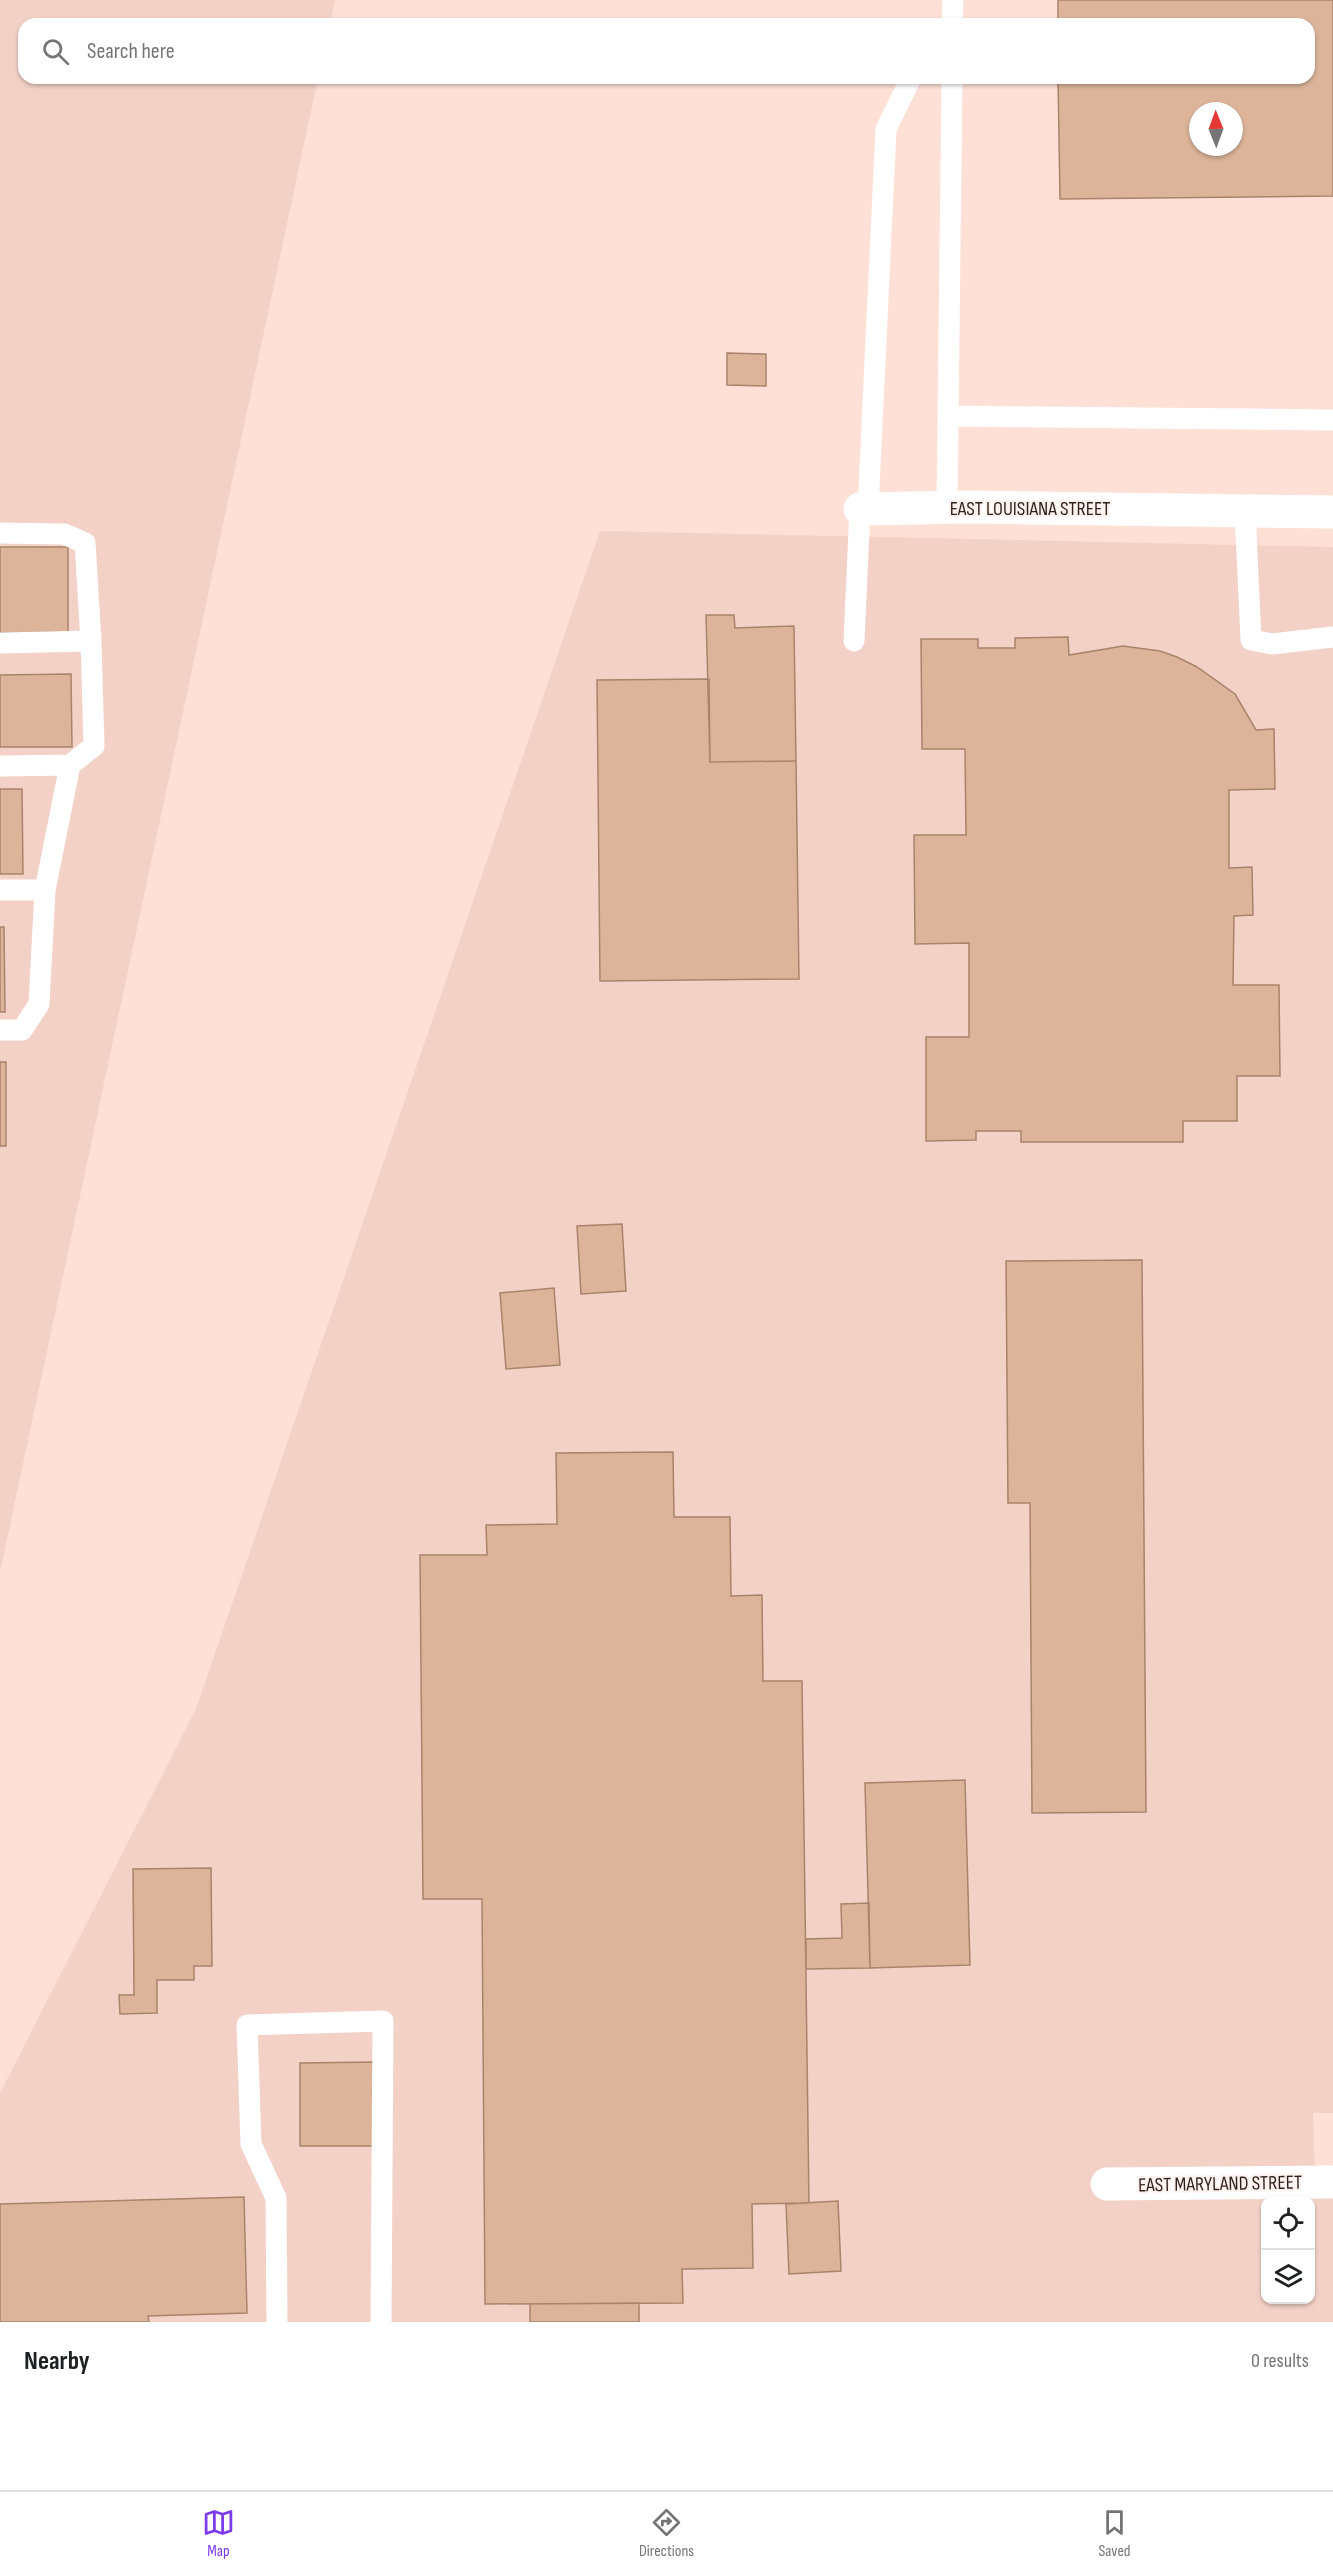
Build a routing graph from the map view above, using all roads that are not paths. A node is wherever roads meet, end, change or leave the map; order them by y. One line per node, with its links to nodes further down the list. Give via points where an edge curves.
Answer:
1 (953, 0): 2 (lane)
2 (952, 18)
3 (907, 84): 8 (lane, via 886,129)
4 (952, 84): 5 (lane)
5 (948, 416): 6 (lane); 7 (lane)
6 (1333, 420)
7 (947, 507): 8 (street, EAST LOUISIANA STREET); 9 (street, EAST LOUISIANA STREET)
8 (864, 509): 14 (lane)
9 (1245, 510): 10 (street, EAST LOUISIANA STREET); 12 (lane, via 1251,640 1272,644)
10 (1333, 512)
11 (0, 533): 13 (lane, via 64,534 85,543)
12 (1333, 637)
13 (91, 641): 15 (lane); 16 (lane, via 94,746)
14 (854, 641)
15 (0, 643)
16 (70, 765): 17 (lane); 19 (lane)
17 (0, 766)
18 (0, 890): 19 (lane)
19 (45, 890): 20 (lane, via 39,1004 22,1030)
20 (0, 1030)
21 (1333, 2182): 22 (street, EAST MARYLAND STREET)
22 (1107, 2184)
23 (277, 2322): 24 (lane, via 276,2198 251,2144 247,2025 383,2020)
24 (381, 2322)

